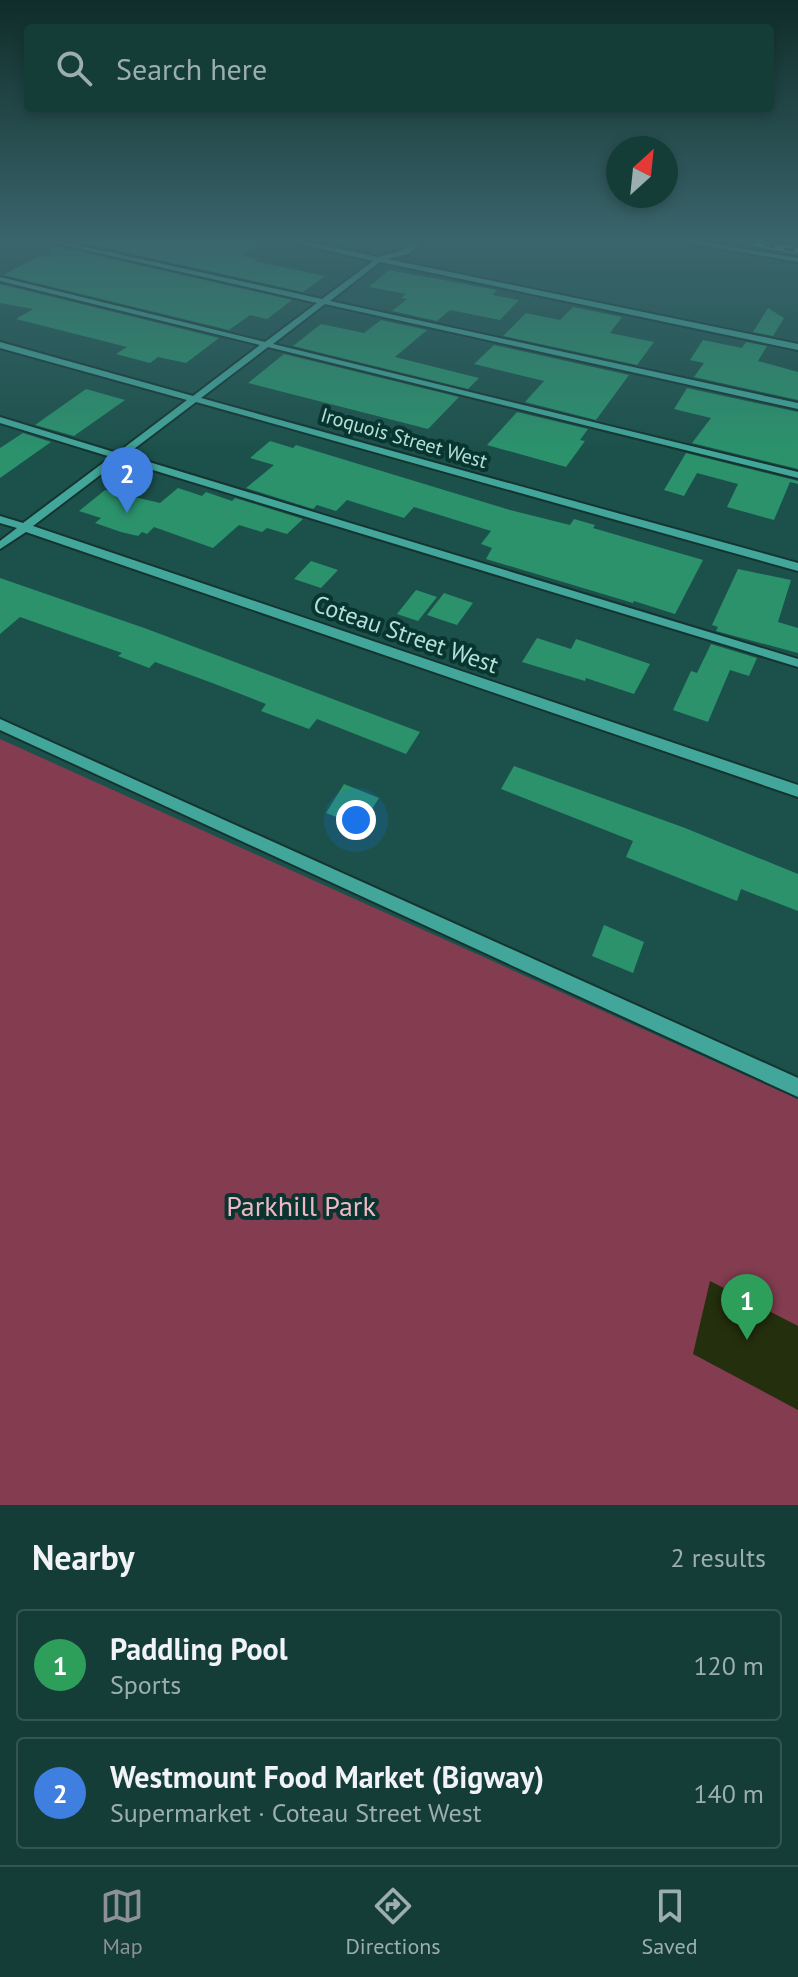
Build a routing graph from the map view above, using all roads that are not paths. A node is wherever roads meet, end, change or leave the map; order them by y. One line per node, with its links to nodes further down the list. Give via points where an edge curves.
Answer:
1 (137, 312): 5 (street)
2 (309, 312): 5 (street)
3 (374, 312): 9 (street)
4 (633, 312): 7 (street)
5 (268, 344): 8 (street); 12 (street)
6 (0, 345): 8 (street, Iroquois Street West)
7 (798, 347)
8 (195, 398): 11 (street); 16 (street, Iroquois Street West)
9 (798, 406)
10 (0, 420): 11 (street)
11 (119, 458): 14 (street); 17 (street)
12 (798, 475)
13 (0, 519): 14 (street, Coteau Street West)
14 (24, 528): 15 (street); 19 (street, Coteau Street West)
15 (0, 546)
16 (798, 567)
17 (798, 663)
18 (0, 724): 20 (street)
19 (798, 791)
20 (798, 1088)

